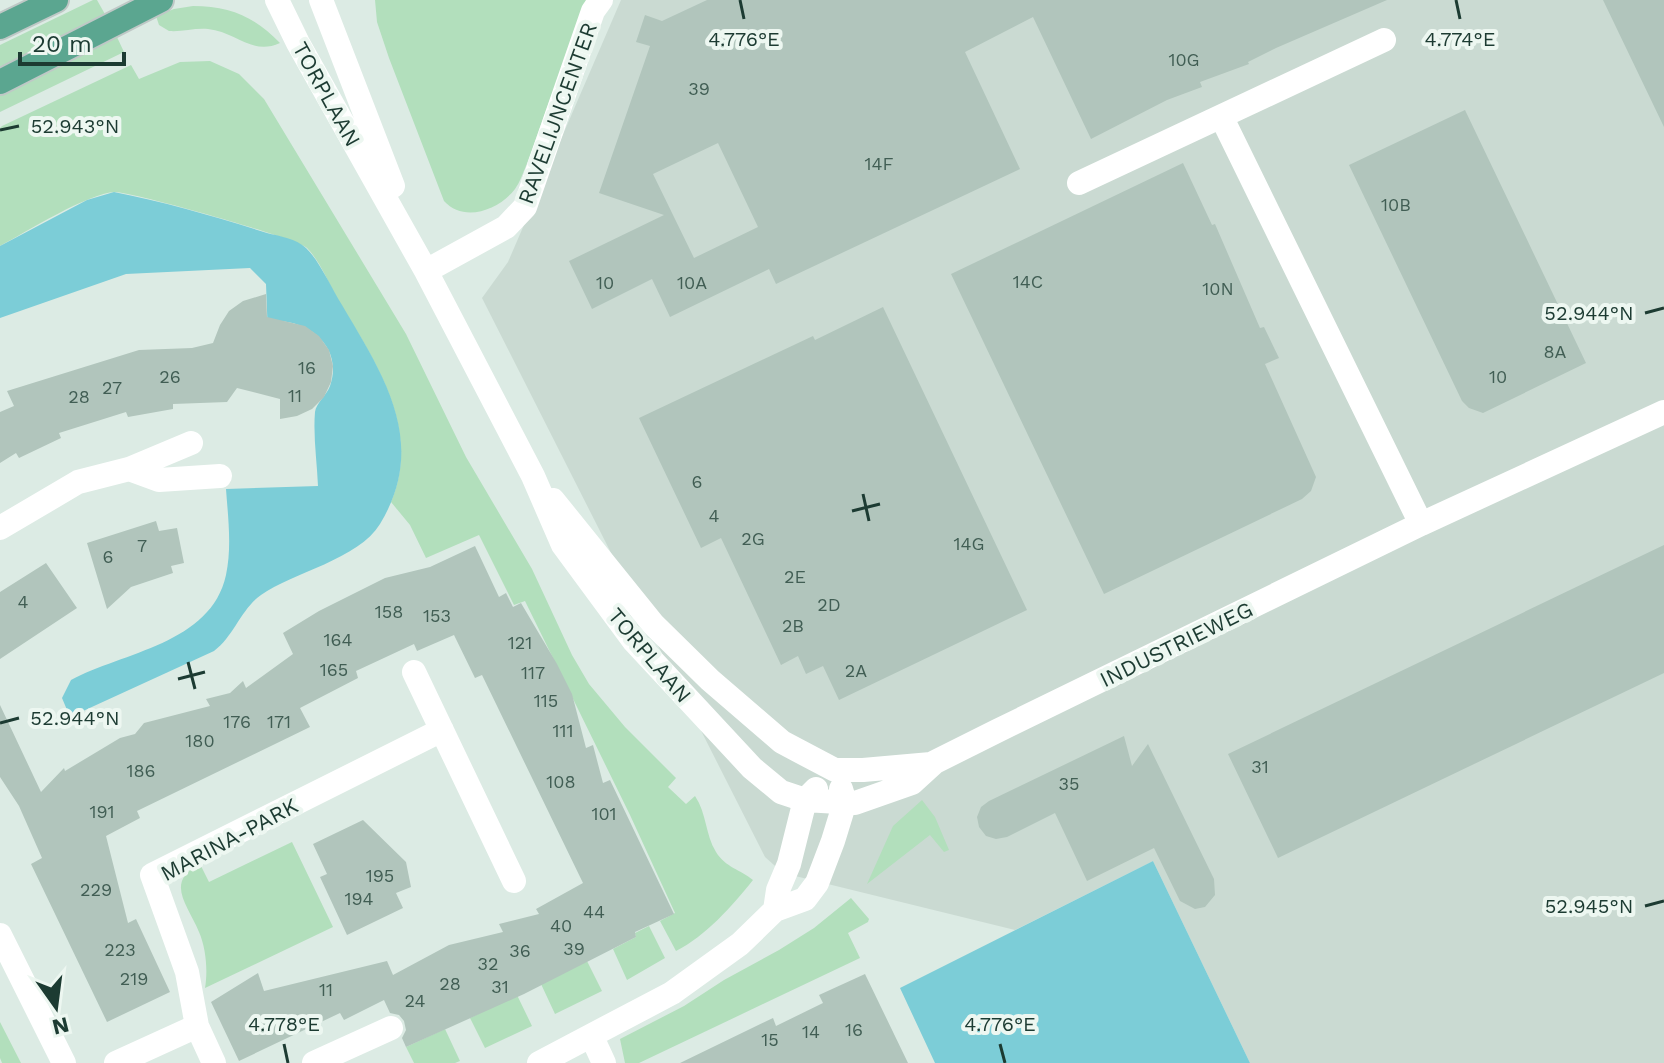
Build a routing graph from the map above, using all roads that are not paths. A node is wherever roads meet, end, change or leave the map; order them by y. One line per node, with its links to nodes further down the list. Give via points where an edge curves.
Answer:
1 (56, 0): 6 (main road)
2 (161, 0): 8 (main road)
3 (277, 0): 11 (street, TORPLAAN)
4 (321, 0): 11 (street, TORPLAAN)
5 (601, 0): 11 (street, RAVELIJNCENTER, via 525,207 506,227)
6 (0, 27)
7 (1384, 40): 9 (street)
8 (0, 82)
9 (1222, 118): 10 (street); 17 (street)
10 (1079, 183)
11 (426, 271): 16 (street, TORPLAAN)
12 (1664, 412): 17 (street, INDUSTRIEWEG)
13 (191, 443): 14 (street)
14 (129, 469): 15 (street, via 159,480); 18 (street, via 78,482)
15 (220, 476)
16 (533, 476): 22 (street, TORPLAAN, via 653,624 710,680 782,742); 23 (street, TORPLAAN, via 563,545 633,640 752,768 781,792)
17 (1421, 524): 21 (street, INDUSTRIEWEG)
18 (0, 528)
19 (414, 672): 20 (street)
20 (442, 730): 25 (street); 28 (street, MARINA-PARK, via 152,875 187,972)
21 (931, 764): 22 (street, INDUSTRIEWEG); 24 (street, INDUSTRIEWEG, via 912,783)
22 (835, 770): 23 (street); 24 (street)
23 (805, 800): 24 (street, INDUSTRIEWEG); 26 (street)
24 (845, 802): 26 (street, via 817,883 805,899)
25 (514, 881)
26 (775, 910): 30 (street, via 740,944 672,993)
27 (0, 935): 31 (street)
28 (197, 1026): 32 (street); 33 (street, MARINA-PARK)
29 (391, 1028): 34 (street)
30 (592, 1037): 35 (street); 36 (street)
31 (64, 1063)
32 (116, 1063)
33 (214, 1063)
34 (314, 1063)
35 (539, 1063)
36 (604, 1063)

